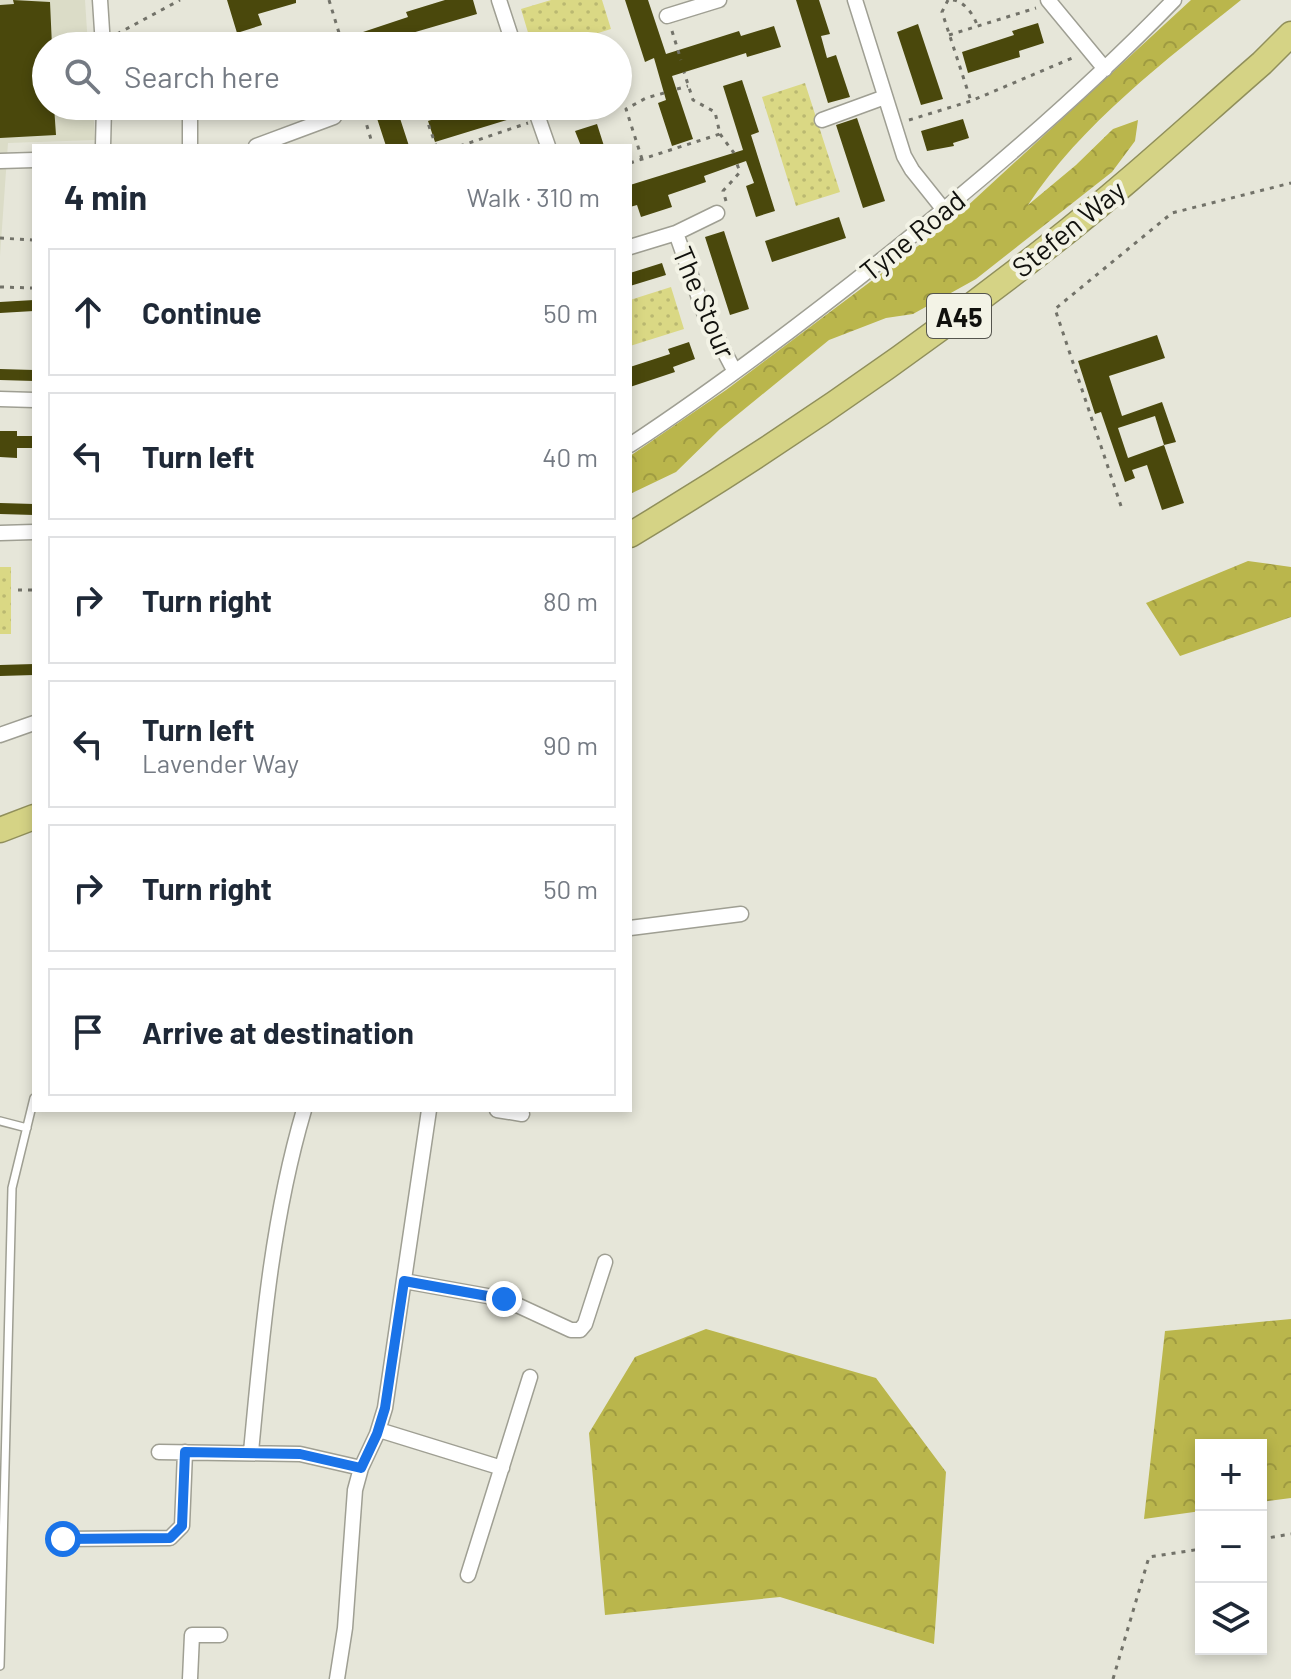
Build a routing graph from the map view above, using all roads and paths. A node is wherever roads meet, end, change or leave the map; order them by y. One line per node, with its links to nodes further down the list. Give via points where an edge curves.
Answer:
1 (100, 0): 12 (street)
2 (180, 0): 13 (path)
3 (330, 0): 14 (path)
4 (499, 0): 15 (street)
5 (719, 0): 10 (street)
6 (855, 0): 27 (street)
7 (951, 0): 11 (path, via 959,1); 17 (path, via 942,12)
8 (1174, 0): 22 (street, Tyne Road)
9 (1050, 2): 11 (path); 19 (street)
10 (667, 16): 20 (path)
11 (977, 26): 17 (path)
12 (101, 32)
13 (123, 32)
14 (339, 32)
15 (509, 32)
16 (1291, 34): 21 (highway, Stefen Way / A45)
17 (949, 35): 28 (path)
18 (1291, 43): 21 (highway)
19 (1090, 50): 22 (street); 28 (path)
20 (681, 60)
21 (1262, 63): 70 (highway, Stefen Way / A45, via 1052,243 940,330 793,433)
22 (1105, 69): 55 (street, Tyne Road)
23 (684, 72): 24 (path)
24 (688, 86): 25 (path); 40 (path, via 693,100 715,112)
25 (677, 89)
26 (664, 93): 29 (path)
27 (885, 97): 38 (street); 39 (street)
28 (971, 101): 39 (path)
29 (632, 106)
30 (104, 120): 41 (street)
31 (190, 120): 42 (street)
32 (326, 120): 43 (street)
33 (365, 120): 44 (path)
34 (427, 120): 45 (path)
35 (518, 120): 46 (path)
36 (539, 120): 47 (street)
37 (630, 120): 49 (path)
38 (822, 120)
39 (893, 124): 55 (street, via 912,170)
40 (720, 134): 48 (path); 49 (path)
41 (103, 144)
42 (190, 144)
43 (261, 144)
44 (372, 144)
45 (435, 144)
46 (464, 144)
47 (547, 144)
48 (734, 153)
49 (642, 159): 52 (path)
50 (32, 160): 51 (street)
51 (0, 161)
52 (632, 162)
53 (737, 164): 56 (path, via 740,172 723,191 729,210)
54 (1291, 183): 67 (path, via 1172,213 1055,309)
55 (944, 210): 63 (street, Tyne Road)
56 (717, 213): 57 (street, The Stour)
57 (676, 233): 60 (street, The Stour); 63 (street, The Stour, via 705,315)
58 (0, 238): 59 (path)
59 (32, 240)
60 (632, 246)
61 (0, 287): 62 (path)
62 (32, 288)
63 (735, 372): 66 (street, Tyne Road)
64 (0, 399): 65 (street)
65 (32, 400)
66 (632, 444)
67 (1121, 506)
68 (32, 532): 69 (street)
69 (0, 533)
70 (632, 534)
71 (18, 590): 72 (path)
72 (32, 590)
73 (32, 724): 74 (street)
74 (0, 735)
75 (32, 818): 76 (highway)
76 (0, 830)
77 (741, 914): 78 (street)
78 (632, 928)
79 (32, 1107): 85 (lane)
80 (303, 1112): 92 (street, via 288,1162 267,1282)
81 (429, 1112): 87 (street)
82 (510, 1112): 83 (street)
83 (522, 1114)
84 (0, 1121): 85 (lane)
85 (27, 1128): 101 (lane, via 12,1188)
86 (605, 1262): 87 (street, via 580,1330 504,1299)
87 (404, 1281): 89 (street)
88 (530, 1377): 94 (street)
89 (379, 1430): 93 (street); 94 (street)
90 (159, 1452): 91 (street)
91 (185, 1452): 92 (street); 97 (street, via 182,1526 170,1538)
92 (251, 1452): 93 (street, via 300,1454)
93 (361, 1468): 103 (street)
94 (502, 1468): 99 (street)
95 (1291, 1534): 96 (path)
96 (1267, 1538)
97 (63, 1539)
98 (1195, 1550): 104 (path, via 1149,1557)
99 (468, 1575)
100 (220, 1635): 102 (street, via 192,1635)
101 (0, 1666)
102 (190, 1679)
103 (337, 1679)
104 (1113, 1679)

